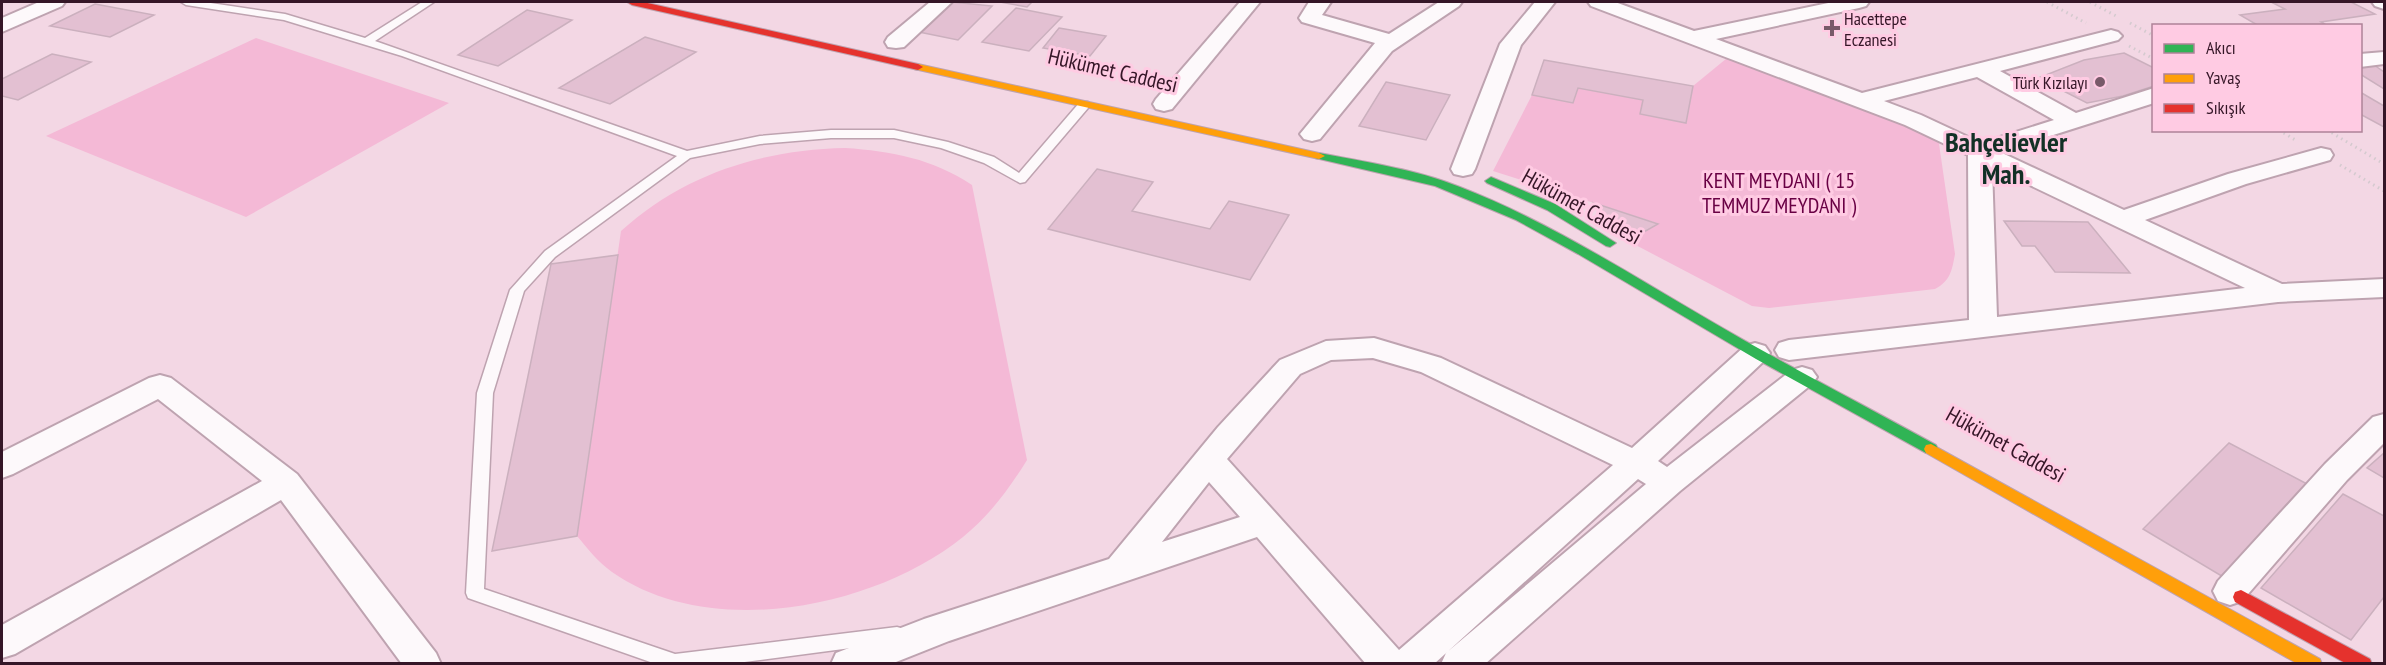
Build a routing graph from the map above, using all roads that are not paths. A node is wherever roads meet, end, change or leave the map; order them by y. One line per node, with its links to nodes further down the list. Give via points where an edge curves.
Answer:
1 (55, 2): 12 (street)
2 (186, 2): 16 (lane, via 285,17)
3 (429, 2): 16 (lane)
4 (632, 2): 24 (main road)
5 (942, 2): 17 (street)
6 (1250, 2): 23 (street)
7 (1319, 2): 15 (street, via 1309,18)
8 (1452, 2): 15 (street)
9 (1545, 2): 30 (street, via 1511,44)
10 (1598, 2): 14 (street)
11 (1859, 2): 14 (street)
12 (2, 26)
13 (2111, 36): 20 (street)
14 (1694, 38): 22 (street)
15 (1390, 41): 26 (street)
16 (366, 42): 28 (lane)
17 (896, 42)
18 (2385, 58): 19 (street)
19 (2362, 61)
20 (1981, 70): 22 (street); 25 (street)
21 (2152, 95): 25 (street)
22 (1862, 100): 27 (street)
23 (1164, 104)
24 (1084, 105): 28 (lane, via 1020,180 989,160 894,134 760,140); 36 (main road, via 1459,189)
25 (2074, 121): 27 (street)
26 (1312, 134)
27 (1980, 152): 31 (street); 35 (street)
28 (686, 155): 46 (lane, via 550,254 517,290 485,393 475,593 675,662)
29 (2322, 155): 31 (street)
30 (1458, 168): 32 (main road, Hükümet Caddesi, via 1551,207)
31 (2122, 219): 34 (street)
32 (1620, 249)
33 (2385, 288): 34 (street)
34 (2278, 293): 35 (street)
35 (1983, 328): 36 (street)
36 (1787, 357): 39 (street); 42 (street); 53 (main road)
37 (2385, 425): 45 (street)
38 (1209, 460): 39 (street, via 1290,367 1326,351 1374,348 1431,365); 43 (street); 44 (street)
39 (1635, 464): 42 (street); 51 (street)
40 (2, 466): 41 (street, via 160,385)
41 (286, 482): 47 (street); 48 (street)
42 (1669, 483): 52 (street)
43 (1262, 523): 44 (street); 50 (street)
44 (1121, 568): 46 (street)
45 (2224, 588): 54 (main road)
46 (937, 630): 49 (street)
47 (2, 643)
48 (423, 663)
49 (849, 663)
50 (1389, 663)
51 (1408, 663)
52 (1460, 663)
53 (2314, 663)
54 (2364, 663)

